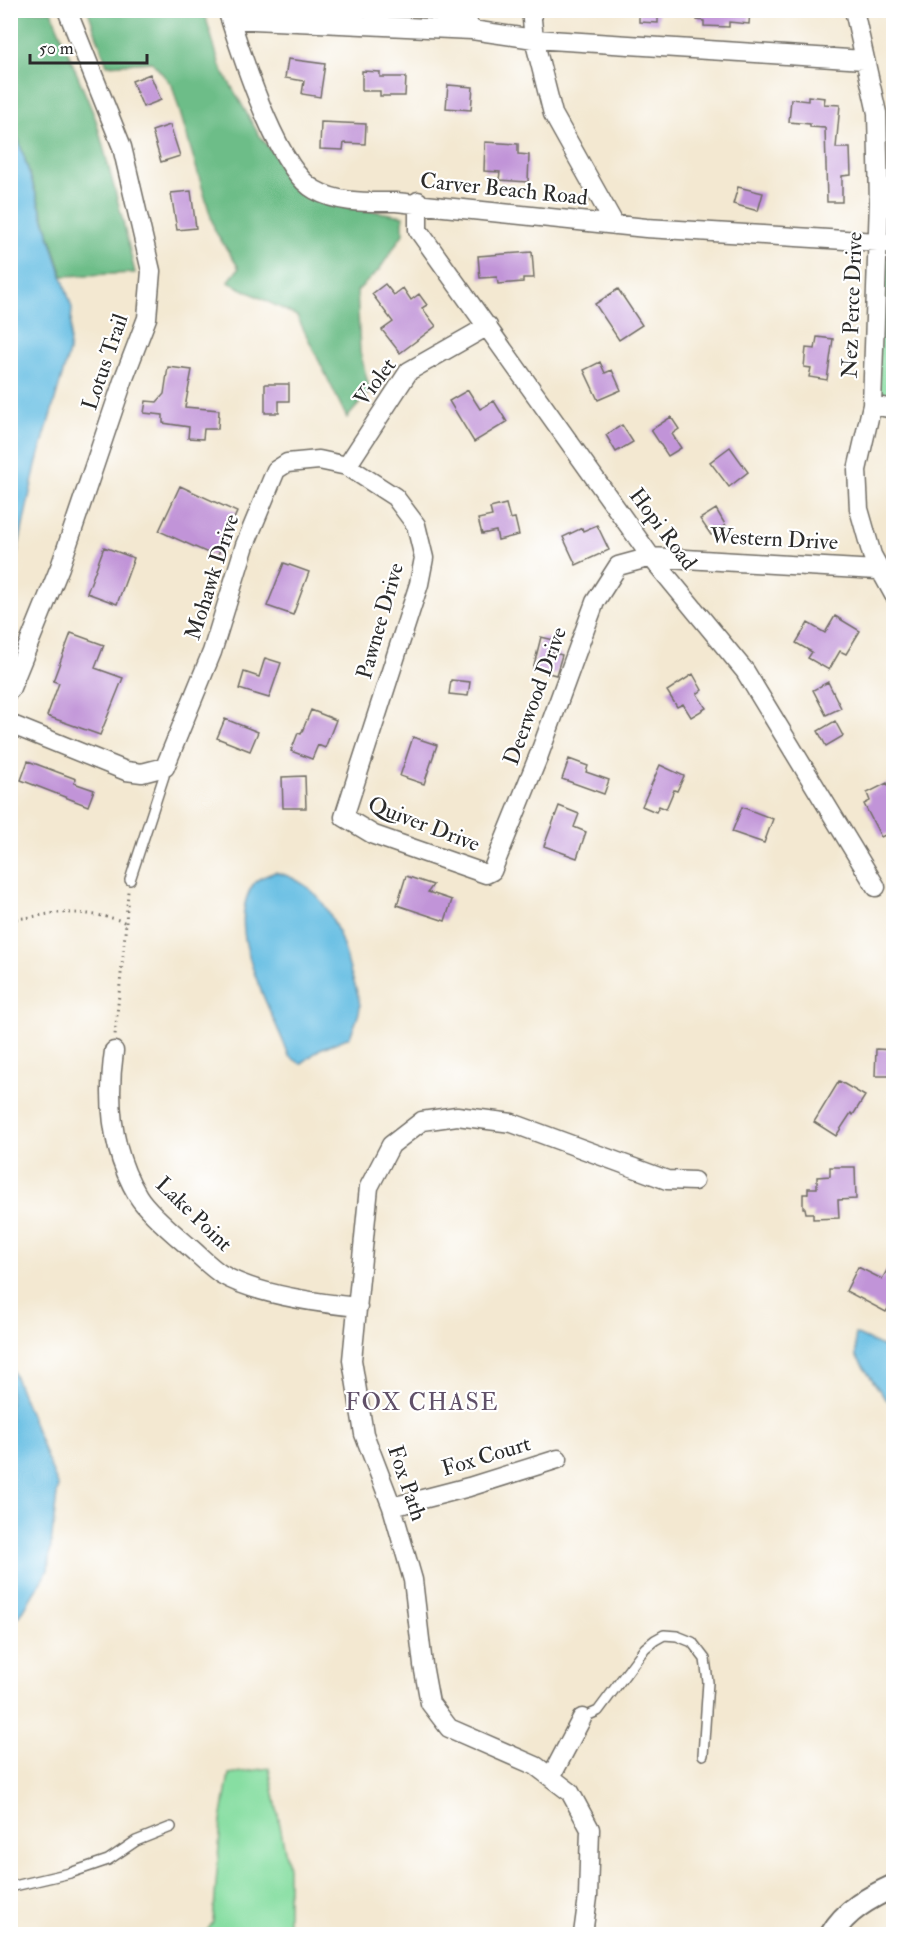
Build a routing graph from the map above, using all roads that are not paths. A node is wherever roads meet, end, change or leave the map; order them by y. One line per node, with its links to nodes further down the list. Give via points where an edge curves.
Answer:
1 (67, 10): 19 (street, Lotus Trail, via 122,147 151,271 147,318 60,567)
2 (460, 10): 6 (street)
3 (531, 10): 7 (street)
4 (854, 10): 8 (street, Nez Perce Drive)
5 (228, 15): 6 (street); 9 (street, Carver Beach Road, via 251,84 283,155 301,179 313,190 336,199)
6 (472, 30): 7 (street)
7 (534, 39): 8 (street); 10 (street, via 553,114)
8 (864, 60): 11 (street, Nez Perce Drive, via 877,113 879,202)
9 (417, 203): 10 (street, Carver Beach Road); 12 (street, Hopi Road, via 418,230)
10 (615, 225): 11 (street, Carver Beach Road)
11 (886, 242): 13 (street, Nez Perce Drive)
12 (488, 326): 15 (street, Violet, via 409,371); 16 (street, Hopi Road)
13 (872, 405): 14 (street); 17 (street, Nez Perce Drive, via 857,470 859,509 872,555)
14 (894, 409)
15 (347, 466): 21 (street, Mohawk Drive, via 319,460 287,464 276,470 245,545 212,652); 22 (street, Pawnee Drive, via 395,497 416,525 424,558)
16 (651, 557): 17 (street, Western Drive); 23 (street, Deerwood Drive, via 618,566 595,602 539,755 492,871); 25 (street, Hopi Road, via 745,671)
17 (886, 570): 18 (street, Nez Perce Drive)
18 (894, 595)
19 (10, 690)
20 (10, 724): 21 (street, via 126,771 142,773)
21 (165, 767): 24 (lane)
22 (344, 818): 23 (street, Quiver Drive, via 374,835)
23 (486, 874)
24 (130, 880)
25 (876, 888)
26 (114, 1051): 28 (street, Lake Point, via 110,1079 114,1126 120,1160 139,1198 221,1274 255,1288 314,1302)
27 (694, 1181): 28 (street, Fox Path, via 667,1180 512,1123 457,1116 422,1121 391,1145 369,1187)
28 (358, 1307): 30 (street, Fox Path, via 352,1360 364,1434)
29 (558, 1459): 30 (street, Fox Court)
30 (392, 1507): 33 (street, Fox Path, via 413,1580 430,1703 449,1728 537,1766)
31 (582, 1718): 32 (lane, via 598,1711 645,1648 664,1635 677,1636 692,1642 705,1659 708,1682); 33 (street)
32 (702, 1755)
33 (551, 1777): 37 (street, Fox Path, via 570,1792 590,1829)
34 (171, 1827): 36 (lane, via 136,1841 108,1860)
35 (894, 1886): 38 (street, via 864,1901)
36 (10, 1887)
37 (583, 1935)
38 (832, 1935)

